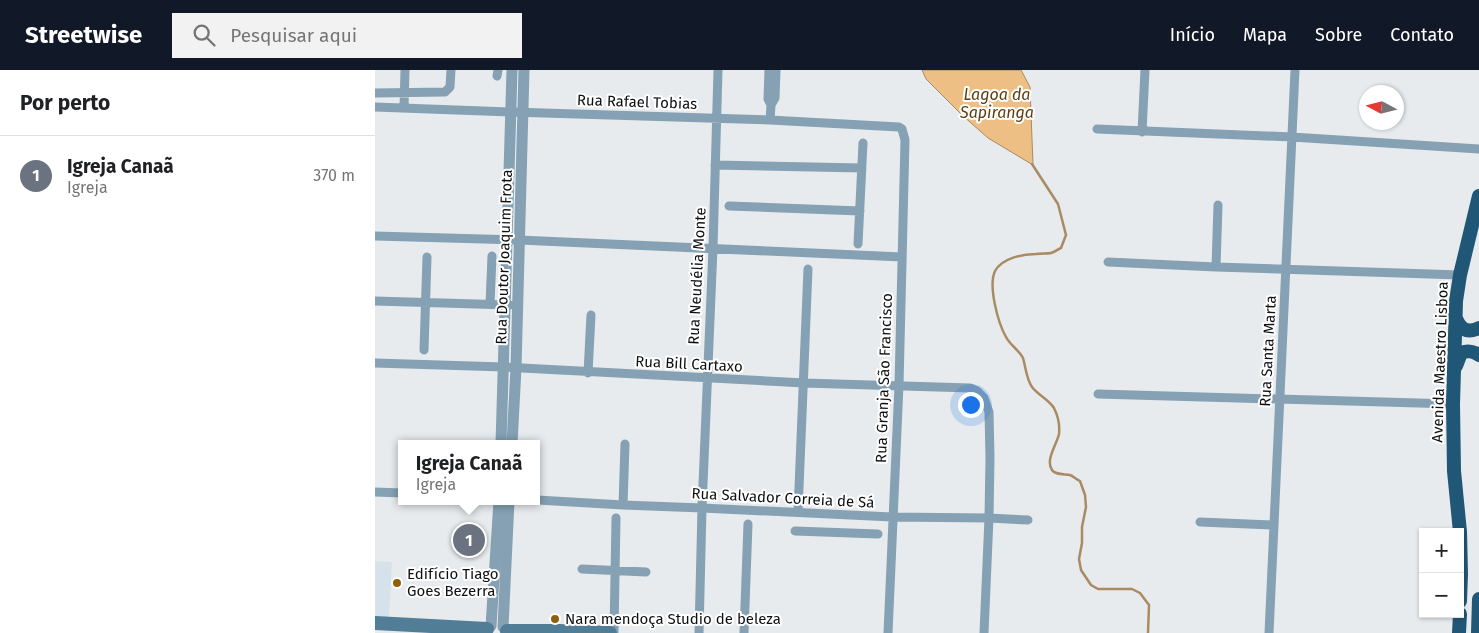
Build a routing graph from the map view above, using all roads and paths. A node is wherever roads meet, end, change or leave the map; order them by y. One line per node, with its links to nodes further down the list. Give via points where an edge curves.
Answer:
1 (405, 70): 11 (street)
2 (451, 70): 11 (street, via 450,87 446,92)
3 (512, 70): 15 (street, Rua Doutor Joaquim Frota)
4 (524, 70): 16 (street, Rua Doutor Joaquim Frota)
5 (718, 70): 17 (street, Rua Neudélia Monte)
6 (769, 70): 12 (street, via 768,99)
7 (776, 70): 12 (street, via 775,98)
8 (1145, 70): 21 (street)
9 (1295, 70): 22 (street, Rua Santa Marta)
10 (375, 92): 11 (street)
11 (404, 93): 14 (street)
12 (771, 105): 18 (street)
13 (375, 107): 14 (street, Rua Rafael Tobias)
14 (403, 108): 15 (street, Rua Rafael Tobias)
15 (511, 112): 16 (street, Rua Rafael Tobias); 32 (street, Rua Doutor Joaquim Frota)
16 (523, 112): 17 (street, Rua Rafael Tobias); 33 (street, Rua Doutor Joaquim Frota)
17 (717, 118): 18 (street, Rua Rafael Tobias); 25 (street, Rua Neudélia Monte)
18 (770, 120): 19 (street, Rua Rafael Tobias)
19 (899, 127): 38 (street, Rua Granja São Francisco, via 905,140)
20 (1097, 129): 21 (street)
21 (1142, 132): 22 (street)
22 (1292, 138): 24 (street); 42 (street, Rua Santa Marta)
23 (863, 143): 26 (street)
24 (1479, 149)
25 (715, 165): 26 (street); 35 (street, Rua Neudélia Monte)
26 (862, 168): 30 (street)
27 (1479, 196): 43 (highway, Avenida Maestro Lisboa)
28 (1218, 205): 40 (street)
29 (729, 206): 30 (street)
30 (860, 211): 34 (street)
31 (375, 236): 32 (street)
32 (507, 240): 33 (street); 47 (street, Rua Doutor Joaquim Frota)
33 (519, 240): 35 (street); 48 (street, Rua Doutor Joaquim Frota)
34 (858, 244)
35 (713, 248): 38 (street); 57 (street, Rua Neudélia Monte)
36 (492, 256): 46 (street)
37 (427, 257): 45 (street)
38 (902, 257): 60 (street, Rua Granja São Francisco)
39 (1109, 262): 40 (street)
40 (1216, 267): 42 (street)
41 (809, 268): 58 (street)
42 (1286, 270): 43 (street); 62 (street, Rua Santa Marta)
43 (1460, 275): 50 (highway, Avenida Maestro Lisboa)
44 (375, 301): 45 (street)
45 (425, 302): 46 (street); 52 (street)
46 (490, 304): 47 (street)
47 (505, 305): 48 (street); 55 (street, Rua Doutor Joaquim Frota)
48 (518, 306): 55 (street, Rua Doutor Joaquim Frota)
49 (591, 315): 56 (street)
50 (1455, 316): 51 (highway, via 1464,329 1472,331); 59 (highway, Avenida Maestro Lisboa)
51 (1479, 328)
52 (423, 350)
53 (1479, 355): 59 (highway, via 1468,351 1461,353)
54 (375, 363): 55 (street, Rua Bill Cartaxo)
55 (510, 368): 56 (street, Rua Bill Cartaxo); 64 (street, Rua Doutor Joaquim Frota); 65 (street, Rua Doutor Joaquim Frota)
56 (588, 373): 57 (street, Rua Bill Cartaxo)
57 (706, 378): 58 (street, Rua Bill Cartaxo); 73 (street, Rua Neudélia Monte)
58 (804, 383): 60 (street, Rua Bill Cartaxo); 74 (street)
59 (1453, 383): 63 (highway, Avenida Maestro Lisboa)
60 (899, 385): 76 (street, Rua Granja São Francisco); 78 (street, Rua Bill Cartaxo, via 970,388 984,398 989,412)
61 (1098, 394): 62 (street)
62 (1280, 399): 63 (street); 82 (street, Rua Santa Marta)
63 (1453, 404): 83 (highway, Avenida Maestro Lisboa, via 1454,471)
64 (501, 440)
65 (512, 440)
66 (625, 444): 72 (street)
67 (375, 492): 68 (street)
68 (398, 493)
69 (540, 500): 72 (street, Rua Salvador Correia de Sá)
70 (499, 505): 93 (street)
71 (509, 505): 93 (street)
72 (623, 505): 73 (street, Rua Salvador Correia de Sá)
73 (701, 508): 74 (street, Rua Salvador Correia de Sá); 95 (street, Rua Neudélia Monte)
74 (798, 512): 75 (street, Rua Salvador Correia de Sá)
75 (852, 515): 76 (street, Rua Salvador Correia de Sá); 85 (street)
76 (892, 517): 78 (street, Rua Salvador Correia de Sá); 97 (street, Rua Granja São Francisco)
77 (616, 518): 88 (street)
78 (989, 518): 79 (street, Rua Salvador Correia de Sá); 98 (street)
79 (1028, 520)
80 (1200, 522): 82 (street)
81 (748, 524): 96 (street)
82 (1274, 525): 99 (street, Rua Santa Marta)
83 (1460, 528)
84 (795, 531): 85 (street)
85 (852, 533): 86 (street)
86 (878, 534)
87 (582, 569): 88 (street)
88 (615, 570): 89 (street); 94 (street)
89 (646, 572)
90 (1479, 599): 101 (highway)
91 (1460, 618): 100 (highway)
92 (375, 623): 93 (main road)
93 (497, 630): 94 (main road)
94 (612, 633)
95 (699, 633)
96 (744, 633)
97 (888, 633)
98 (984, 633)
99 (1269, 633)
100 (1459, 633)
101 (1478, 633)

